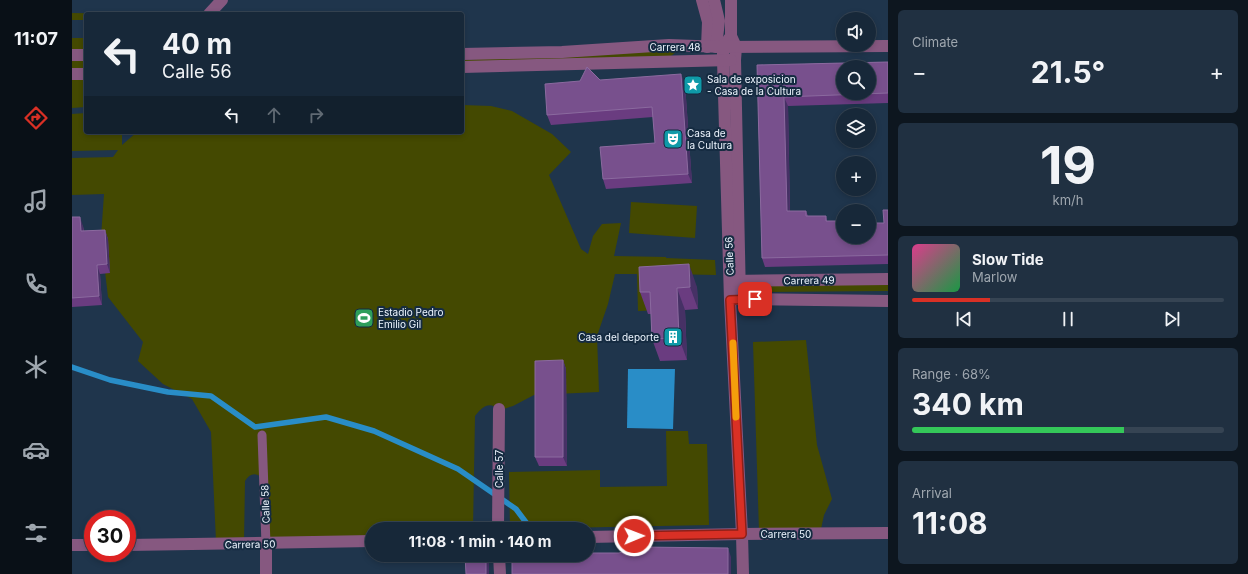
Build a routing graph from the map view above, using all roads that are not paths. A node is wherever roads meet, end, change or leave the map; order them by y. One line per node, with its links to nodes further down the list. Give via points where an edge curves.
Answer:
1 (222, 0): 5 (street)
2 (702, 0): 8 (street)
3 (714, 0): 8 (street, via 719,21)
4 (731, 0): 6 (street, Calle 56)
5 (211, 12)
6 (731, 36): 8 (street); 9 (street, Calle 56)
7 (888, 46): 9 (street, Carrera 48)
8 (715, 47): 9 (street, Carrera 48); 13 (street, Carrera 48, via 669,45); 14 (street, Calle 56)
9 (736, 47): 15 (street, Calle 56)
10 (464, 54): 13 (street, Carrera 48)
11 (72, 55): 12 (street)
12 (84, 55)
13 (562, 58): 14 (street, Carrera 48); 16 (street, Carrera 48)
14 (723, 60): 15 (street, Carrera 48); 20 (street, Calle 56)
15 (735, 60): 20 (street, Calle 56)
16 (464, 67)
17 (72, 74): 18 (street)
18 (84, 74)
19 (888, 279): 20 (street, Carrera 49)
20 (734, 280): 21 (street, Calle 56)
21 (735, 299): 22 (street, Carrera 49); 27 (street, Calle 56)
22 (888, 301)
23 (499, 409): 25 (street, Calle 57)
24 (262, 435): 30 (lane, Calle 58)
25 (498, 522)
26 (888, 533): 27 (street, Carrera 50)
27 (742, 534): 28 (street, Carrera 50); 37 (street, Calle 56)
28 (595, 537)
29 (365, 541): 30 (street, Carrera 50)
30 (266, 544): 33 (street, Carrera 50); 35 (street, Calle 58)
31 (72, 545): 32 (street)
32 (84, 545)
33 (136, 545)
34 (499, 562): 36 (street)
35 (266, 574)
36 (500, 574)
37 (743, 574)

